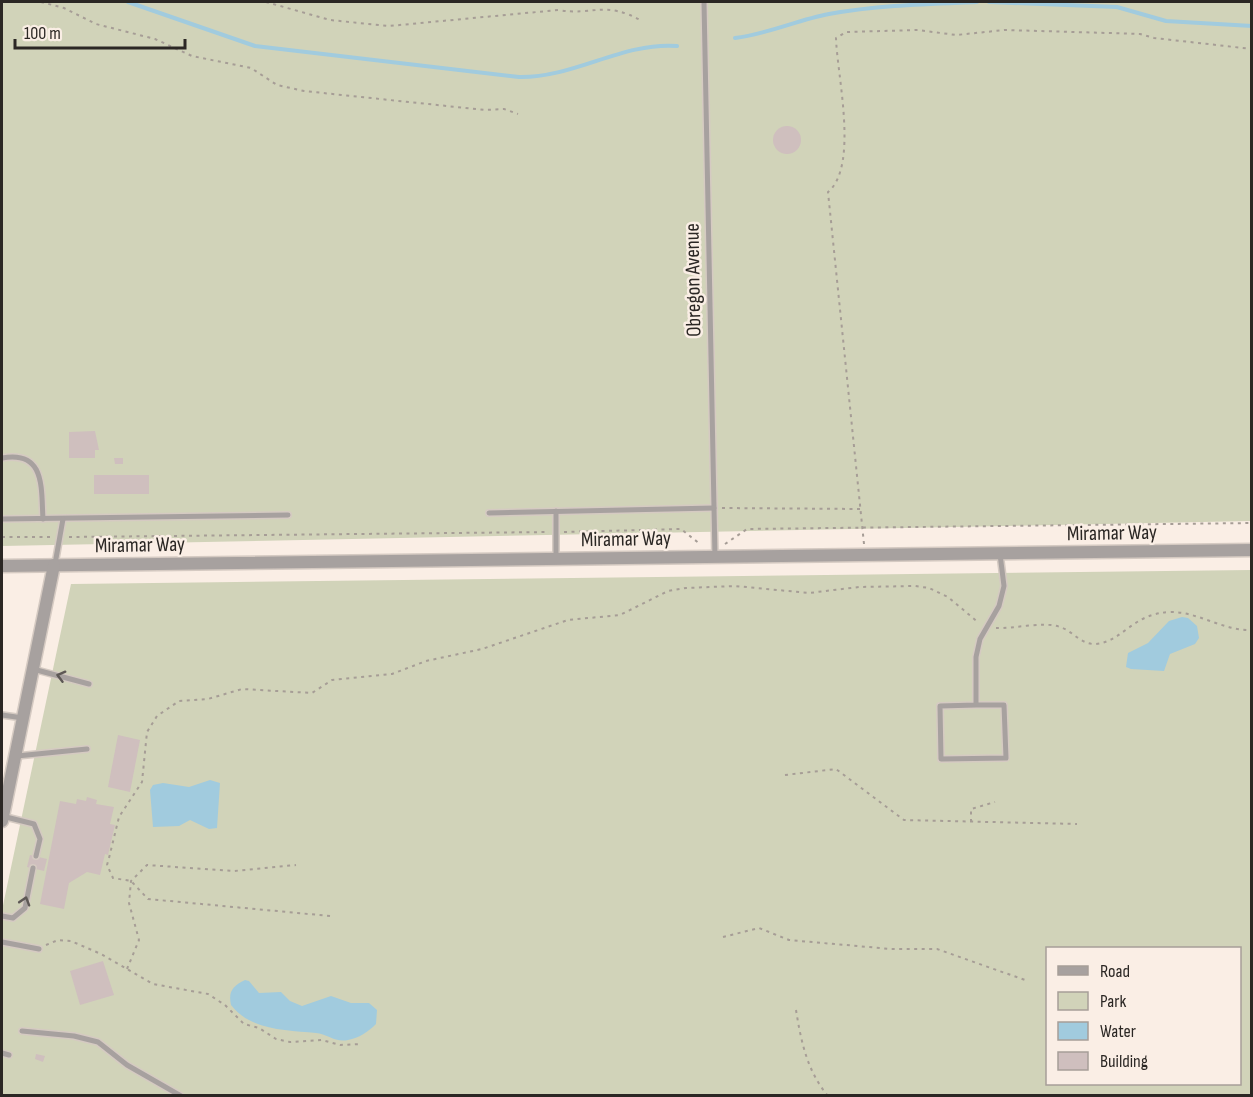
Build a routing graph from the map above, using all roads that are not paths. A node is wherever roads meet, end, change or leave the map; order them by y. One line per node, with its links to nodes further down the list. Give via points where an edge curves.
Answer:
1 (704, 2): 3 (lane, Obregon Avenue)
2 (2, 458): 8 (lane, via 20,458 36,468)
3 (714, 508): 4 (lane); 11 (lane, Obregon Avenue)
4 (556, 511): 5 (lane); 13 (lane)
5 (489, 513)
6 (288, 515): 9 (lane)
7 (2, 519): 8 (lane)
8 (43, 519): 9 (lane)
9 (63, 519): 14 (lane)
10 (1251, 550): 12 (street, Miramar Way)
11 (715, 552): 12 (street, Miramar Way); 13 (street, Miramar Way)
12 (1000, 554): 18 (lane, via 1004,586 976,657)
13 (556, 560): 14 (street, Miramar Way)
14 (54, 565): 15 (street, Miramar Way); 16 (street)
15 (2, 566)
16 (33, 669): 17 (lane, one-way to 16); 20 (street)
17 (89, 684)
18 (976, 705): 18 (lane, via 940,706 941,759 1006,758 1004,705)
19 (2, 715): 20 (lane)
20 (23, 718): 22 (street)
21 (87, 749): 22 (lane)
22 (15, 756): 23 (street)
23 (2, 818): 24 (lane, via 34,824 39,839)
24 (36, 856)
25 (33, 868): 26 (lane, one-way to 25, via 13,918 25,908)
26 (2, 916)
27 (2, 942): 28 (lane)
28 (39, 949)
29 (22, 1031): 32 (lane, via 98,1042 127,1065)
30 (2, 1053): 31 (lane)
31 (9, 1055)
32 (181, 1095)

